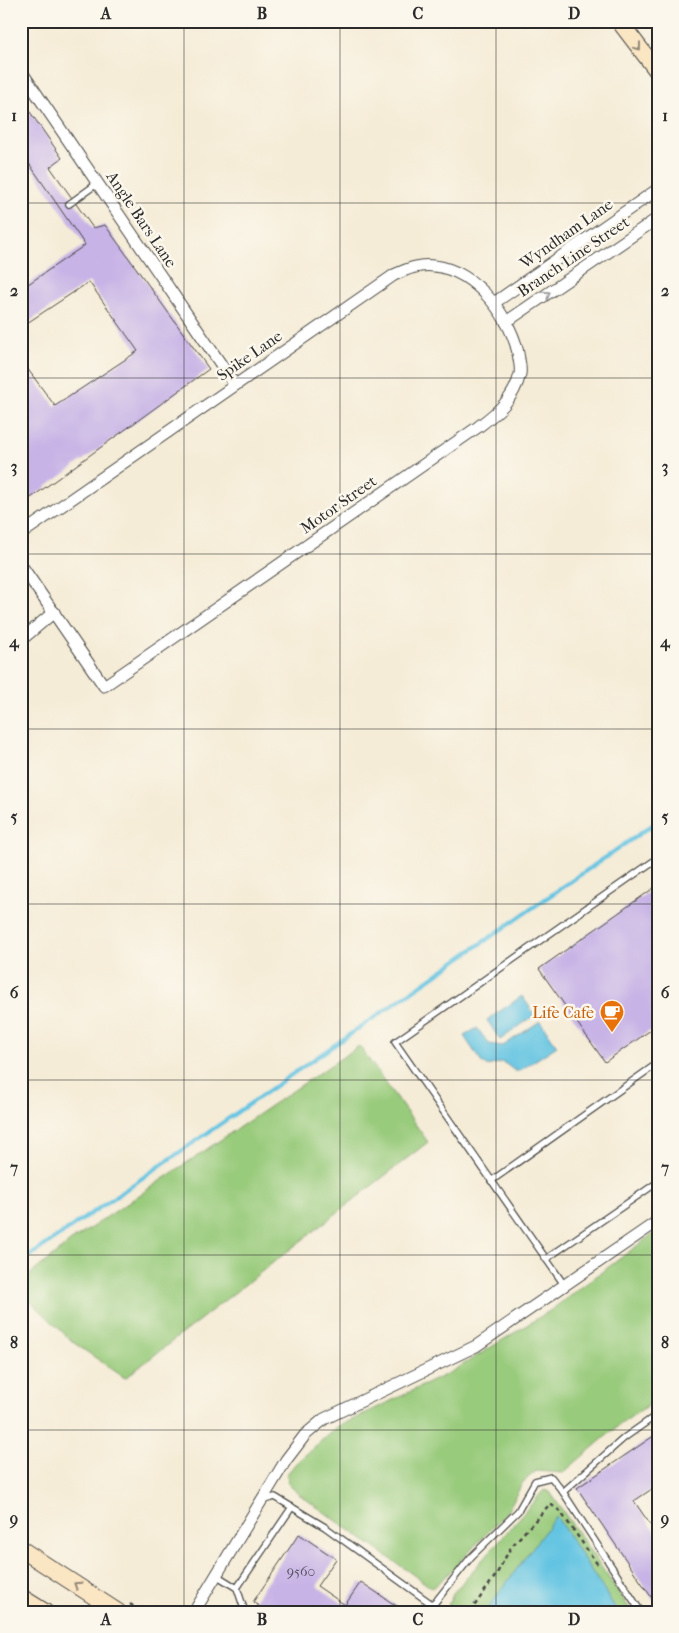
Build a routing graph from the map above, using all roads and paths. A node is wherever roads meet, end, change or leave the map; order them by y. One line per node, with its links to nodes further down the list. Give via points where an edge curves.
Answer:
1 (619, 21): 3 (main road, one-way to 3)
2 (21, 71): 4 (street, Angle Bars Lane)
3 (658, 72)
4 (98, 183): 6 (lane); 10 (street, Angle Bars Lane)
5 (658, 189): 8 (street, Wyndham Lane)
6 (69, 204)
7 (658, 218): 9 (street, Branch Line Street, one-way to 7)
8 (497, 307): 9 (street, Motor Street); 10 (street, Spike Lane, via 458,273 435,266 410,267)
9 (506, 322): 13 (street, Motor Street, via 517,342 521,372 505,406 104,686)
10 (235, 385): 11 (street, Spike Lane)
11 (21, 534)
12 (21, 565): 13 (street)
13 (54, 612): 14 (street)
14 (21, 640)
15 (658, 858): 17 (lane, via 395,1042)
16 (658, 1064): 17 (lane)
17 (491, 1181): 20 (lane)
18 (658, 1182): 20 (lane)
19 (658, 1222): 21 (street)
20 (546, 1258): 21 (lane)
21 (565, 1286): 24 (street, via 476,1346 324,1420 305,1435)
22 (658, 1414): 23 (lane, via 624,1438)
23 (563, 1492): 31 (lane, via 551,1477 535,1481 518,1511 471,1556); 38 (lane)
24 (262, 1501): 25 (lane, via 275,1497); 28 (street)
25 (292, 1507): 29 (lane); 31 (lane)
26 (21, 1548): 33 (main road, one-way to 26)
27 (604, 1572): 37 (path, via 560,1511 550,1504 511,1547)
28 (216, 1575): 29 (lane); 34 (street)
29 (237, 1588): 35 (lane)
30 (21, 1597): 32 (main road)
31 (433, 1605): 36 (lane)
32 (45, 1612)
33 (118, 1612)
34 (194, 1612)
35 (245, 1612)
36 (429, 1612)
37 (470, 1612)
38 (641, 1612)

